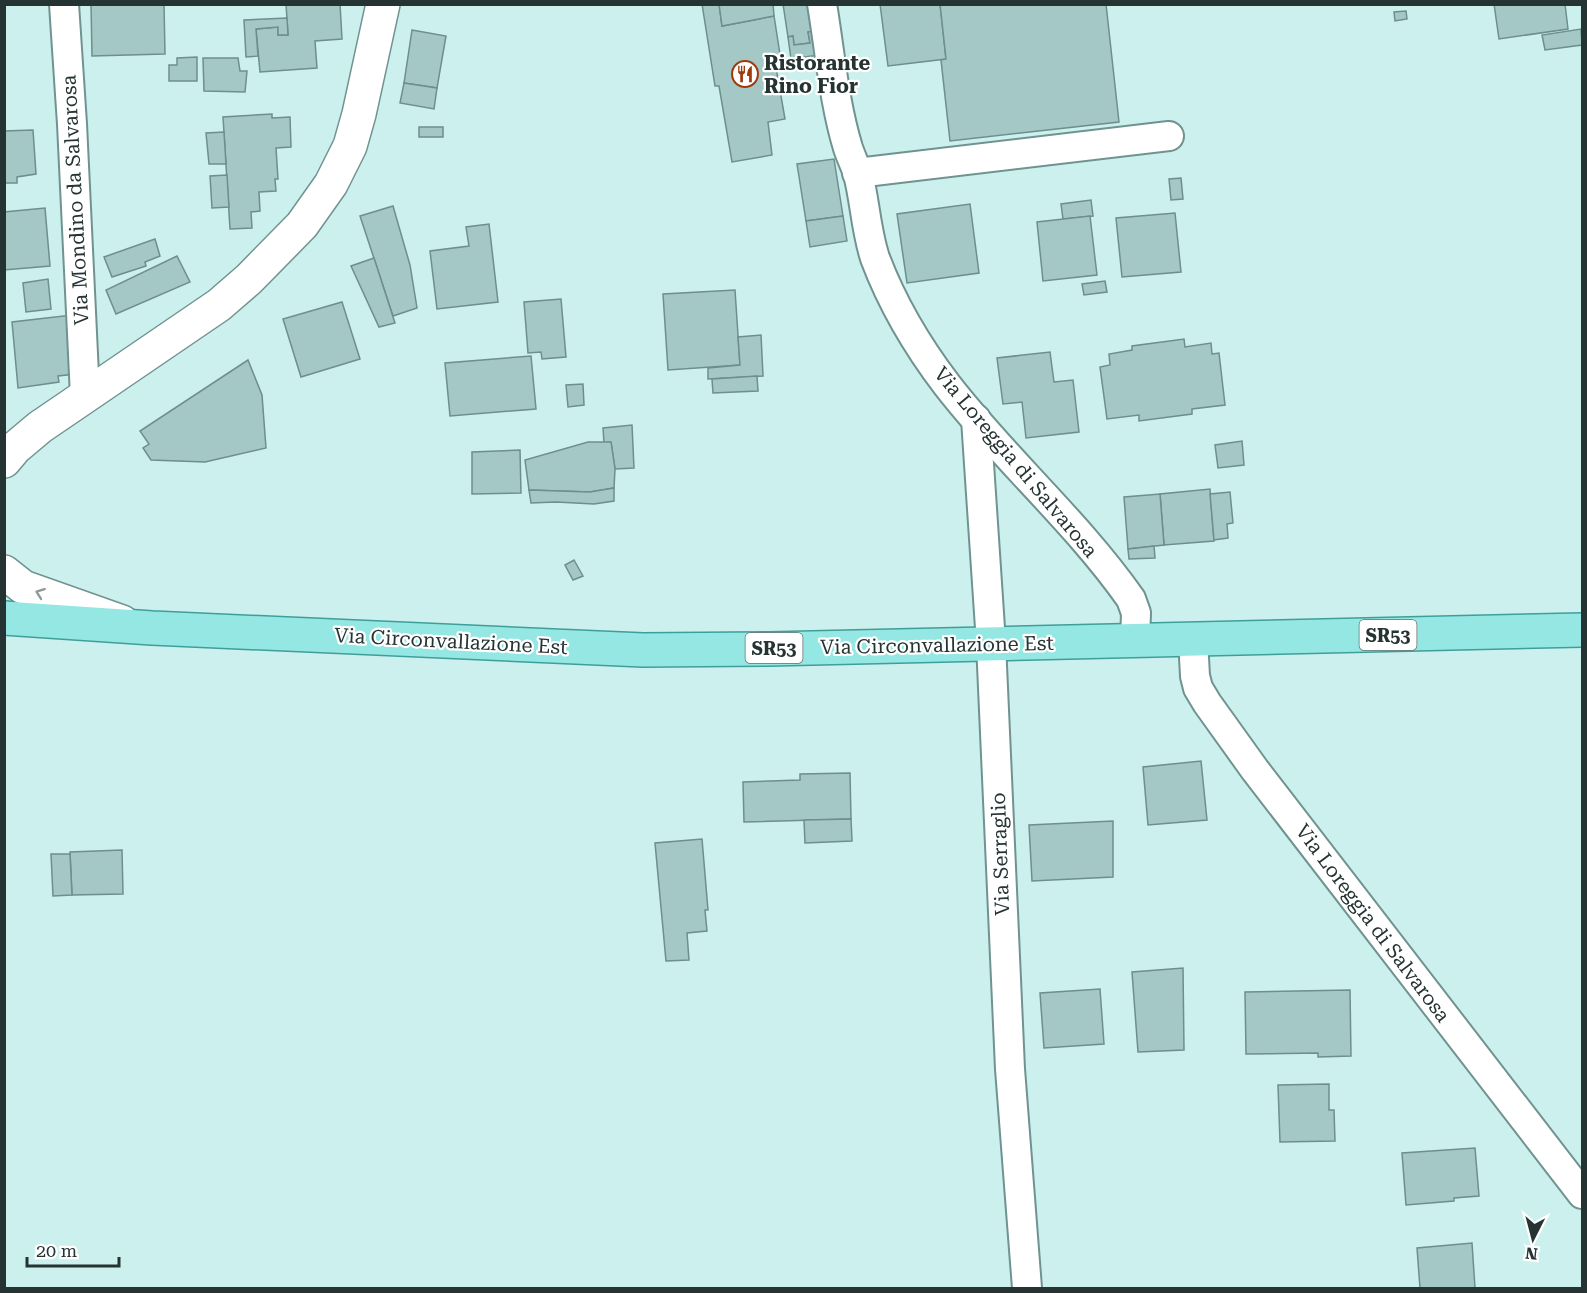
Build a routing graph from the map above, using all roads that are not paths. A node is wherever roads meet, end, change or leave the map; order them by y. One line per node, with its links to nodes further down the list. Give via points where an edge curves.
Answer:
1 (64, 4): 6 (street, Via Mondino da Salvarosa)
2 (383, 4): 6 (street, via 354,134 331,184 314,209 232,295)
3 (822, 4): 5 (street, Via Loreggia di Salvarosa, via 839,109)
4 (1169, 136): 5 (street)
5 (857, 173): 7 (street, Via Loreggia di Salvarosa, via 869,234 886,285 946,384)
6 (86, 396): 8 (street, via 28,437)
7 (976, 419): 14 (street, Via Loreggia di Salvarosa, via 1053,502 1126,592 1135,608); 15 (street, Via Serraglio)
8 (4, 460)
9 (4, 572): 11 (street, one-way to 9, via 23,586)
10 (4, 618): 11 (main road, Via Circonvallazione Est)
11 (135, 626): 15 (main road, Via Circonvallazione Est / SR53, via 643,650)
12 (1582, 630): 13 (main road, Via Circonvallazione Est / SR53)
13 (1193, 639): 14 (main road, Via Circonvallazione Est / SR53); 16 (street, Via Loreggia di Salvarosa, via 1196,682 1207,703)
14 (1135, 641): 15 (main road, Via Circonvallazione Est / SR53)
15 (991, 643): 17 (street, Via Serraglio, via 1009,1057)
16 (1582, 1194)
17 (1027, 1288)

